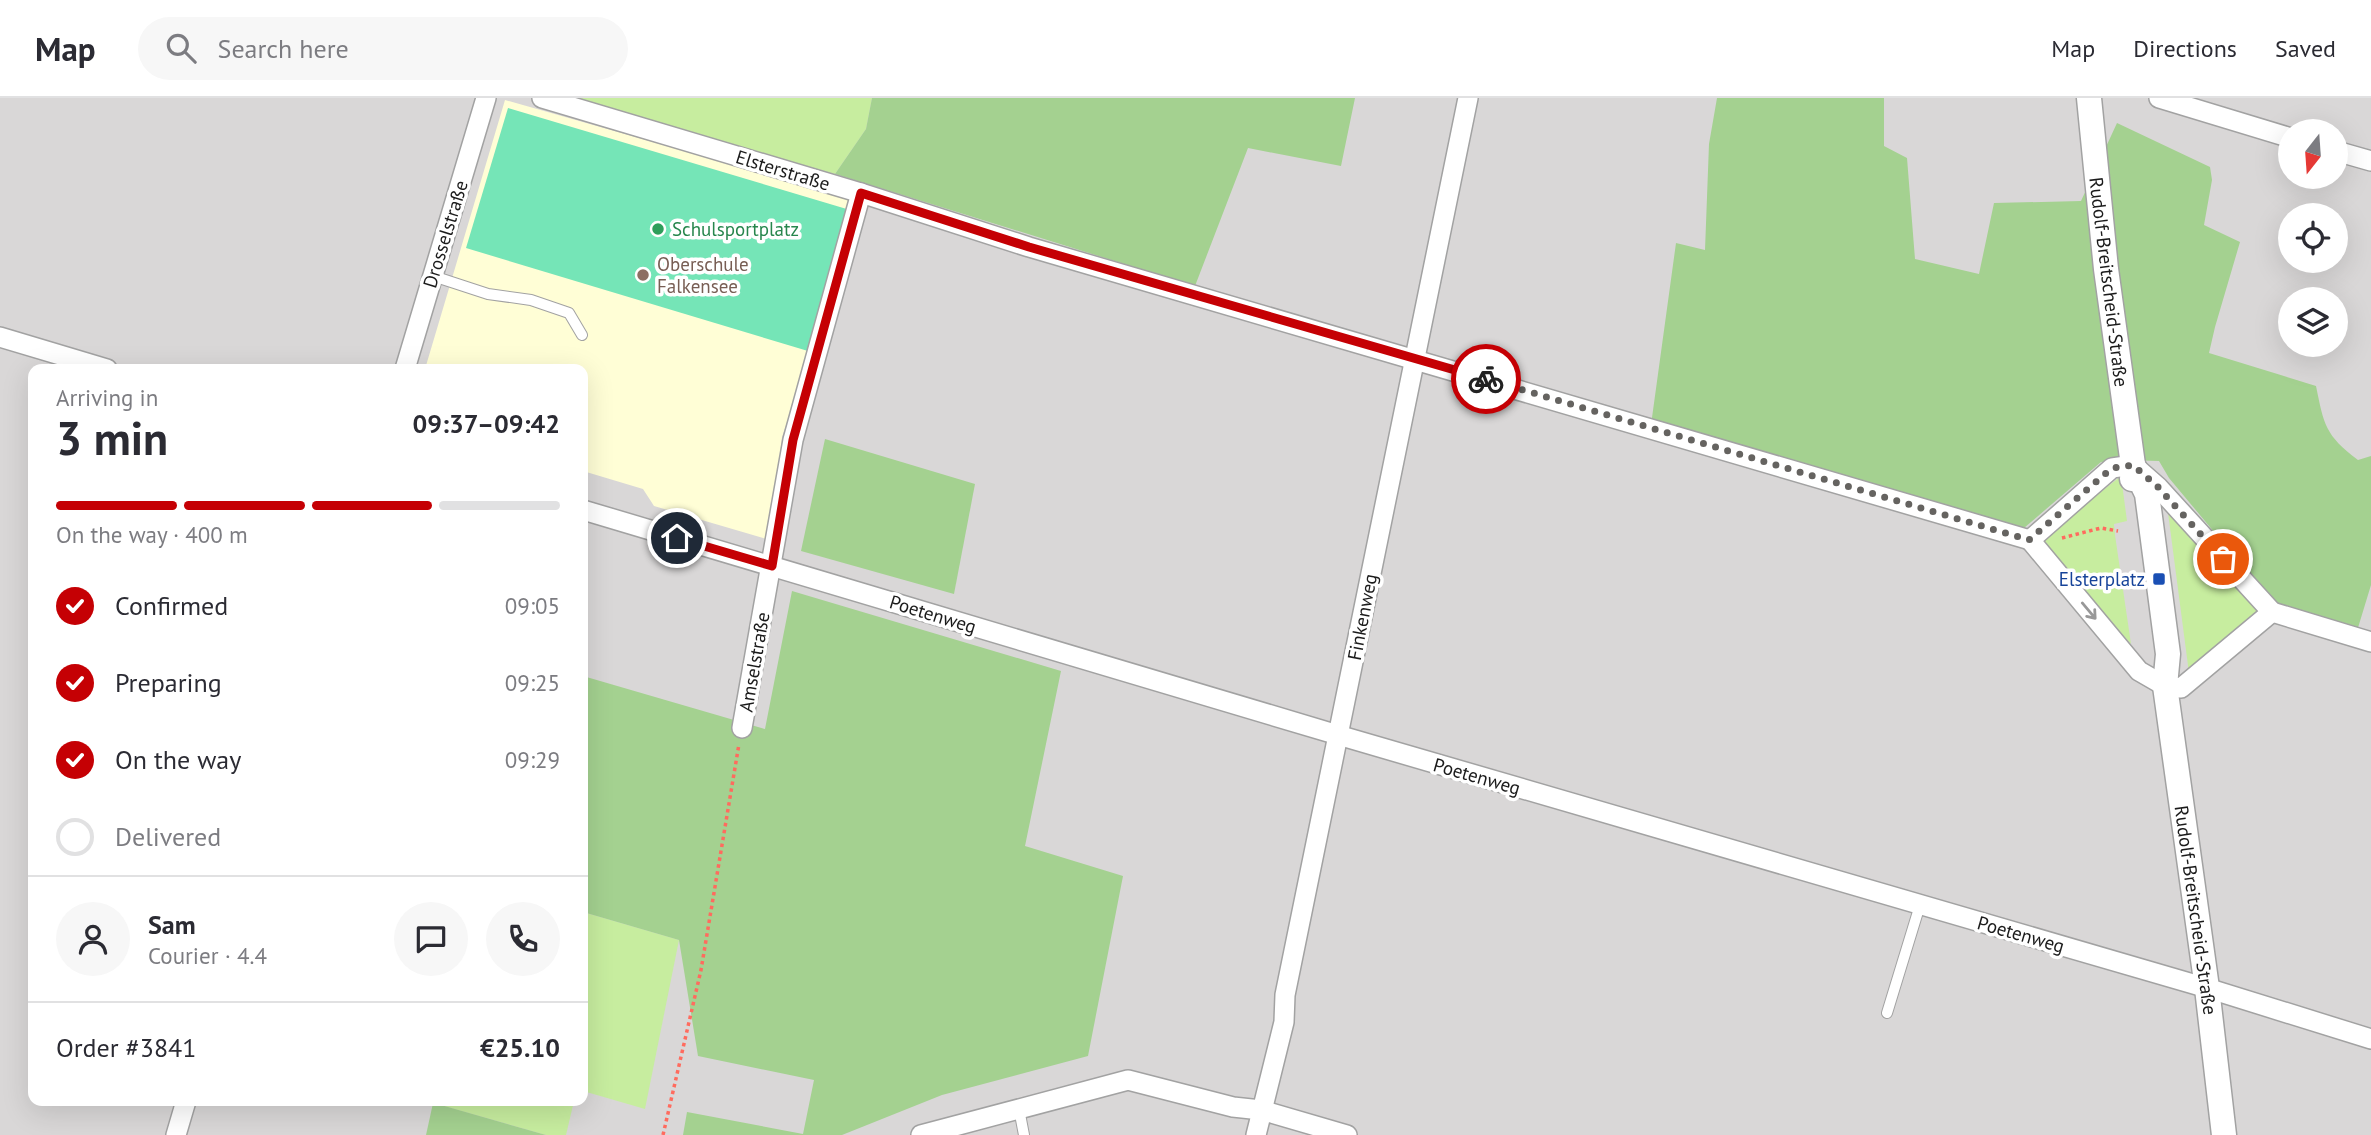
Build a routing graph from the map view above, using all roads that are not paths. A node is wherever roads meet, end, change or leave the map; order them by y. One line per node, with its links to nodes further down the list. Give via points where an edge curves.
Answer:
1 (486, 98): 10 (street, Drosselstraße)
2 (542, 98): 9 (street, Elsterstraße)
3 (1468, 98): 13 (street, Finkenweg)
4 (2089, 98): 16 (street, Rudolf-Breitscheid-Straße)
5 (2159, 98): 6 (street)
6 (2278, 134)
7 (2348, 154): 8 (street)
8 (2371, 161)
9 (861, 193): 13 (street, Elsterstraße, via 1029,247); 19 (street, Amselstraße, via 793,440)
10 (433, 276): 11 (lane, via 569,313); 15 (street, Drosselstraße)
11 (582, 335)
12 (0, 337): 14 (street)
13 (1414, 358): 18 (street, Elsterstraße); 24 (street, Finkenweg)
14 (90, 364)
15 (407, 364)
16 (2133, 465): 18 (street, via 2112,468); 20 (street); 22 (street, Rudolf-Breitscheid-Straße, via 2131,495 2152,657)
17 (588, 511): 19 (street, Poetenweg)
18 (2029, 540): 22 (street, one-way to 22, via 2139,671)
19 (772, 566): 23 (street, Amselstraße); 24 (street, Poetenweg)
20 (2272, 612): 21 (street); 22 (street, via 2181,688)
21 (2371, 642)
22 (2165, 686): 26 (street, Rudolf-Breitscheid-Straße)
23 (742, 728)
24 (1338, 735): 25 (street, Poetenweg); 31 (street, Finkenweg, via 1285,995 1284,1022)
25 (1920, 905): 26 (street, Poetenweg); 27 (lane)
26 (2207, 988): 28 (street, Poetenweg); 37 (street, Rudolf-Breitscheid-Straße)
27 (1887, 1013)
28 (2371, 1039)
29 (185, 1106): 32 (street)
30 (1018, 1109): 31 (street, via 1128,1080); 33 (street); 34 (lane)
31 (1261, 1110): 35 (street, Finkenweg); 36 (street)
32 (176, 1135)
33 (921, 1135)
34 (1024, 1135)
35 (1256, 1135)
36 (1347, 1135)
37 (2224, 1135)

